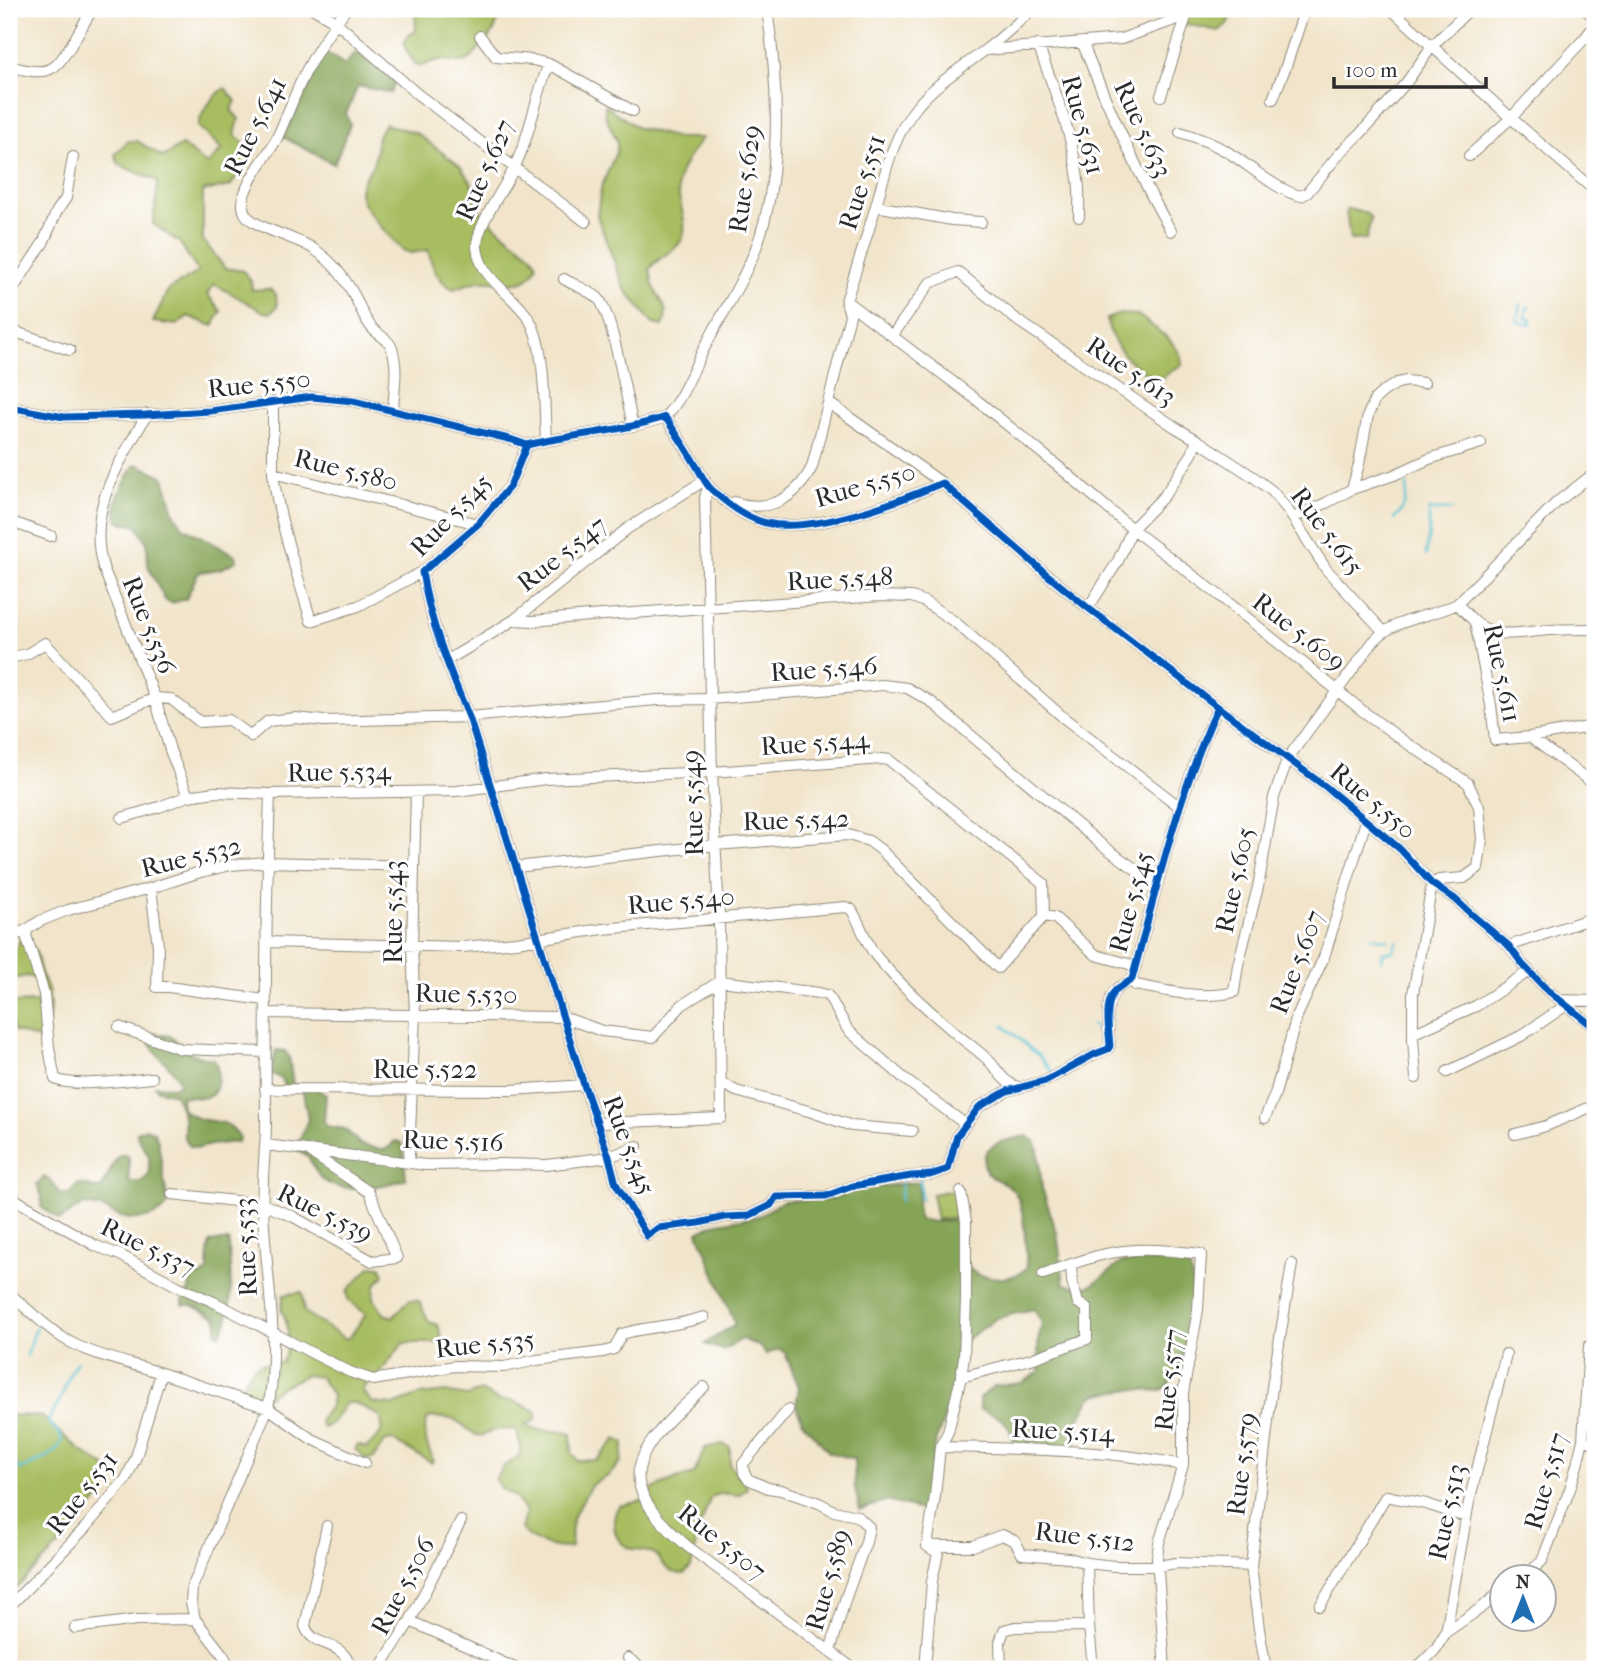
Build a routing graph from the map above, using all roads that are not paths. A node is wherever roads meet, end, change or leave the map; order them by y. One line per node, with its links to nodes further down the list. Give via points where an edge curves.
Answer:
1 (93, 9): 20 (street, via 52,69)
2 (314, 9): 12 (street)
3 (346, 9): 12 (street, Rue 5.641)
4 (767, 9): 47 (street, Rue 5.629, via 776,107 775,152 764,225 749,264 681,396)
5 (1032, 9): 18 (street)
6 (1306, 9): 22 (street)
7 (1391, 9): 17 (street)
8 (1470, 9): 17 (street)
9 (1585, 9): 11 (street)
10 (1191, 11): 15 (street, Rue 5.551, via 1121,39); 21 (street)
11 (1595, 18)
12 (336, 22): 28 (street, via 416,93); 45 (street, Rue 5.641, via 313,57 269,153 248,186 242,207 251,221 312,247 339,273 371,327 390,344)
13 (1595, 25): 24 (street)
14 (480, 36): 19 (street, via 496,57)
15 (1082, 42): 16 (street, Rue 5.551); 34 (street, Rue 5.633)
16 (1038, 45): 18 (street, Rue 5.551); 31 (street, Rue 5.631, via 1074,155)
17 (1432, 46): 24 (street); 25 (street, via 1406,83 1301,195 1218,147)
18 (986, 50): 30 (street, Rue 5.551, via 912,112 886,165)
19 (549, 64): 23 (street); 28 (street, Rue 5.627)
20 (9, 66)
21 (1161, 96)
22 (1273, 99)
23 (633, 111)
24 (1511, 118): 26 (street); 29 (street)
25 (1180, 132)
26 (1469, 156)
27 (73, 158): 36 (street, via 66,198)
28 (514, 168): 32 (street); 49 (street, Rue 5.627, via 487,216 477,248 489,276 531,321 541,361)
29 (1593, 185)
30 (876, 206): 33 (street); 37 (street, Rue 5.551)
31 (1079, 217)
32 (586, 222)
33 (981, 222)
34 (1171, 231)
35 (564, 279): 48 (street, via 599,299 605,309)
36 (9, 295)
37 (846, 301): 39 (street, Rue 5.609); 43 (street, Rue 5.551, via 850,315)
38 (9, 330): 40 (street)
39 (892, 336): 50 (street, Rue 5.613, via 930,283 958,272 1017,320); 62 (street, Rue 5.609)
40 (70, 350)
41 (1424, 383): 57 (street, via 1396,383 1375,400)
42 (273, 402): 45 (street, Rue 5.550, via 312,397); 46 (street, Rue 5.550); 54 (street, Rue 5.580)
43 (829, 403): 55 (street); 58 (street, Rue 5.551, via 812,467 792,495 753,507)
44 (9, 407): 46 (street, Rue 5.550, via 64,417)
45 (393, 410): 52 (street, Rue 5.550)
46 (147, 415): 75 (street, Rue 5.536, via 104,495 98,550)
47 (665, 417): 48 (street); 56 (street, Rue 5.550)
48 (633, 426): 49 (street)
49 (546, 440): 52 (street)
50 (1196, 440): 59 (street, Rue 5.615, via 1272,491); 62 (street, via 1164,496)
51 (1481, 443): 57 (street)
52 (527, 445): 61 (street, Rue 5.545, via 510,486)
53 (1595, 472): 65 (street, via 1557,502)
54 (273, 473): 61 (street, Rue 5.580); 64 (street, via 281,518 312,621 358,606)
55 (942, 483): 58 (street, Rue 5.550, via 882,506 806,523 762,522); 67 (street, Rue 5.550)
56 (707, 484): 58 (street, Rue 5.550); 66 (street, Rue 5.549); 68 (street, Rue 5.547, via 627,529)
57 (1352, 489): 59 (street)
58 (723, 498)
59 (1293, 518): 71 (street, Rue 5.615, via 1326,569)
60 (9, 521): 63 (street)
61 (478, 524): 64 (street, Rue 5.545)
62 (1132, 529): 67 (street); 74 (street, Rue 5.609)
63 (51, 536)
64 (422, 572): 73 (street, Rue 5.545)
65 (1457, 604): 69 (street, Rue 5.611); 71 (street, Rue 5.611)
66 (709, 607): 68 (street, Rue 5.548); 76 (street, Rue 5.549); 88 (street, Rue 5.548, via 880,596 925,602)
67 (1088, 608): 77 (street, Rue 5.550)
68 (514, 620): 73 (street, Rue 5.547)
69 (1475, 622): 70 (street, via 1487,630 1514,635); 80 (street, Rue 5.611, via 1495,740)
70 (1595, 629)
71 (1383, 631): 74 (street)
72 (9, 658): 75 (street, via 45,643 112,716)
73 (446, 661): 78 (street, Rue 5.545)
74 (1338, 689): 81 (street, Rue 5.605); 95 (street, Rue 5.609, via 1405,742 1468,783 1479,807 1482,839 1478,868 1464,878)
75 (155, 698): 78 (street, Rue 5.536, via 172,699 200,722 229,720 251,736 268,721 296,718); 87 (street)
76 (710, 699): 78 (street, Rue 5.546); 82 (street, Rue 5.549); 96 (street, Rue 5.546, via 883,685 907,688 930,701 1102,845)
77 (1218, 707): 81 (street, Rue 5.550); 88 (street, Rue 5.545)
78 (469, 717): 84 (street, Rue 5.545)
79 (1595, 726): 80 (street)
80 (1530, 737): 83 (street)
81 (1289, 758): 90 (street, Rue 5.550); 109 (street, Rue 5.605, via 1274,797 1234,992 1215,996 1174,993 1135,985)
82 (712, 772): 84 (street, Rue 5.544, via 546,779); 91 (street, Rue 5.549); 98 (street, Rue 5.544, via 889,760 1043,883)
83 (1595, 785)
84 (491, 788): 85 (street, Rue 5.534); 94 (street, Rue 5.545)
85 (416, 792): 86 (street, Rue 5.534); 93 (street, Rue 5.543)
86 (270, 794): 87 (street, Rue 5.534); 92 (street, Rue 5.533)
87 (188, 796): 89 (street, Rue 5.534)
88 (1180, 807): 96 (street, Rue 5.545)
89 (122, 818)
90 (1366, 821): 95 (street, Rue 5.550); 130 (street, Rue 5.607, via 1324,957 1297,1016)
91 (715, 845): 94 (street, Rue 5.542); 98 (street, Rue 5.542, via 848,835 869,841 998,968); 100 (street, Rue 5.549)
92 (267, 862): 93 (street, Rue 5.532); 97 (street, Rue 5.532, via 231,865); 104 (street, Rue 5.533)
93 (413, 866): 105 (street, Rue 5.543)
94 (516, 867): 102 (street, Rue 5.545)
95 (1432, 884): 106 (street, Rue 5.550); 119 (street, via 1413,994)
96 (1157, 885): 107 (street, Rue 5.545)
97 (151, 888): 101 (street, Rue 5.532, via 68,910); 111 (street, via 157,987)
98 (1044, 916): 107 (street, via 1055,918 1096,955)
99 (1595, 917): 106 (street)
100 (719, 918): 102 (street, Rue 5.540); 110 (street, Rue 5.549); 126 (street, Rue 5.540, via 851,909 866,941 885,966 921,1004 991,1063 1000,1077)
101 (29, 929): 103 (street, Rue 5.532); 122 (street, via 26,935 44,993 55,1079)
102 (539, 937): 105 (street, Rue 5.540, via 463,947); 116 (street, Rue 5.545)
103 (9, 938)
104 (266, 942): 105 (street, Rue 5.540); 111 (street, Rue 5.533)
105 (412, 946): 115 (street, Rue 5.543)
106 (1509, 946): 108 (street, Rue 5.550)
107 (1136, 966): 109 (street, Rue 5.545)
108 (1528, 972): 113 (street, Rue 5.550); 119 (street, via 1476,1006)
109 (1132, 979): 126 (street, Rue 5.545, via 1116,989 1110,1002 1108,1049 1045,1081)
110 (720, 982): 116 (street, Rue 5.530, via 682,1005 653,1037 602,1031); 124 (street, Rue 5.549); 132 (street, via 827,995 848,1030)
111 (265, 1000): 114 (street, Rue 5.533)
112 (1595, 1001): 113 (street)
113 (1562, 1003): 117 (street, Rue 5.550); 121 (street, via 1521,1037)
114 (266, 1013): 115 (street, Rue 5.530); 120 (street, Rue 5.533)
115 (415, 1014): 116 (street, Rue 5.530); 128 (street, Rue 5.543)
116 (563, 1017): 125 (street, Rue 5.545)
117 (1594, 1025)
118 (119, 1027): 120 (street, via 181,1049)
119 (1414, 1033): 123 (street)
120 (265, 1052): 127 (street, Rue 5.533)
121 (1447, 1072)
122 (152, 1078)
123 (1416, 1078)
124 (722, 1083): 131 (street, Rue 5.549, via 721,1118); 133 (street, via 852,1126)
125 (583, 1085): 128 (street, Rue 5.522); 131 (street, Rue 5.545)
126 (1018, 1087): 132 (street, Rue 5.545, via 979,1107)
127 (265, 1089): 128 (street, Rue 5.522); 135 (street, Rue 5.533)
128 (413, 1091): 138 (street, Rue 5.543)
129 (1595, 1105): 134 (street)
130 (1265, 1118)
131 (595, 1120): 139 (street, Rue 5.545)
132 (965, 1124): 139 (street, Rue 5.545, via 948,1169 853,1186 826,1196 776,1197 771,1205 748,1216 658,1227 648,1236 616,1184)
133 (912, 1131)
134 (1515, 1134)
135 (266, 1145): 137 (street, Rue 5.516); 143 (street, Rue 5.533)
136 (637, 1146): 139 (street, Rue 5.516)
137 (307, 1150): 139 (street, Rue 5.516, via 426,1165 547,1165); 143 (street, Rue 5.539, via 369,1192 397,1258 372,1261)
138 (409, 1157)
139 (609, 1157)
140 (961, 1192): 153 (street, via 966,1299)
141 (172, 1194): 143 (street, Rue 5.539)
142 (9, 1196): 149 (street, Rue 5.537, via 96,1246)
143 (262, 1204): 149 (street, Rue 5.533)
144 (1071, 1264): 146 (street, Rue 5.577); 153 (street, via 1077,1304 1087,1308 1087,1339); 161 (street, Rue 5.577, via 1123,1251 1201,1254 1198,1310 1183,1393)
145 (1292, 1264): 169 (street, Rue 5.579)
146 (1043, 1274)
147 (9, 1293): 152 (street, via 65,1339)
148 (704, 1317): 149 (street, Rue 5.535, via 622,1334 614,1349 603,1352 504,1367 455,1366 373,1380)
149 (272, 1331): 155 (street, Rue 5.533)
150 (1589, 1346): 157 (street, Rue 5.517)
151 (1506, 1354): 162 (street, Rue 5.513)
152 (161, 1373): 155 (street); 172 (street, Rue 5.531, via 126,1479)
153 (961, 1377): 159 (street)
154 (704, 1387): 178 (street, Rue 5.507, via 660,1429 642,1457 640,1487 664,1525 687,1546)
155 (268, 1408): 160 (street, via 310,1437); 173 (street, Rue 5.533, via 192,1588)
156 (788, 1410): 178 (street, Rue 5.589, via 743,1464 748,1479 857,1516 869,1527)
157 (1583, 1440): 158 (street); 166 (street, Rue 5.517, via 1570,1489)
158 (1595, 1443)
159 (940, 1447): 161 (street, Rue 5.514, via 1100,1454); 165 (street)
160 (366, 1462)
161 (1183, 1465): 168 (street, Rue 5.577, via 1159,1543)
162 (1466, 1517): 171 (street, via 1386,1496); 177 (street, Rue 5.513)
163 (461, 1521): 174 (street, Rue 5.506)
164 (327, 1526): 181 (street, via 305,1626 309,1635 339,1649)
165 (927, 1546): 167 (street, Rue 5.512, via 973,1546 1002,1535 1015,1541 1022,1554); 186 (street, via 938,1553)
166 (1541, 1562)
167 (1087, 1563): 168 (street, Rue 5.512); 175 (street)
168 (1158, 1566): 169 (street, Rue 5.512); 189 (street, Rue 5.577)
169 (1251, 1566): 190 (street, Rue 5.579)
170 (1488, 1602): 177 (street)
171 (1320, 1605)
172 (9, 1607)
173 (195, 1619): 176 (street); 180 (street)
174 (410, 1621): 182 (street, Rue 5.506); 183 (street)
175 (1089, 1626): 187 (street, via 1004,1630); 188 (street)
176 (75, 1628)
177 (1446, 1632): 191 (street, Rue 5.513)
178 (830, 1651): 185 (street, Rue 5.507)
179 (628, 1658): 184 (street)
180 (231, 1669)
181 (352, 1669)
182 (379, 1669)
183 (517, 1669)
184 (642, 1669)
185 (854, 1669)
186 (925, 1669)
187 (1001, 1669)
188 (1093, 1669)
189 (1165, 1669)
190 (1266, 1669)
191 (1416, 1669)

